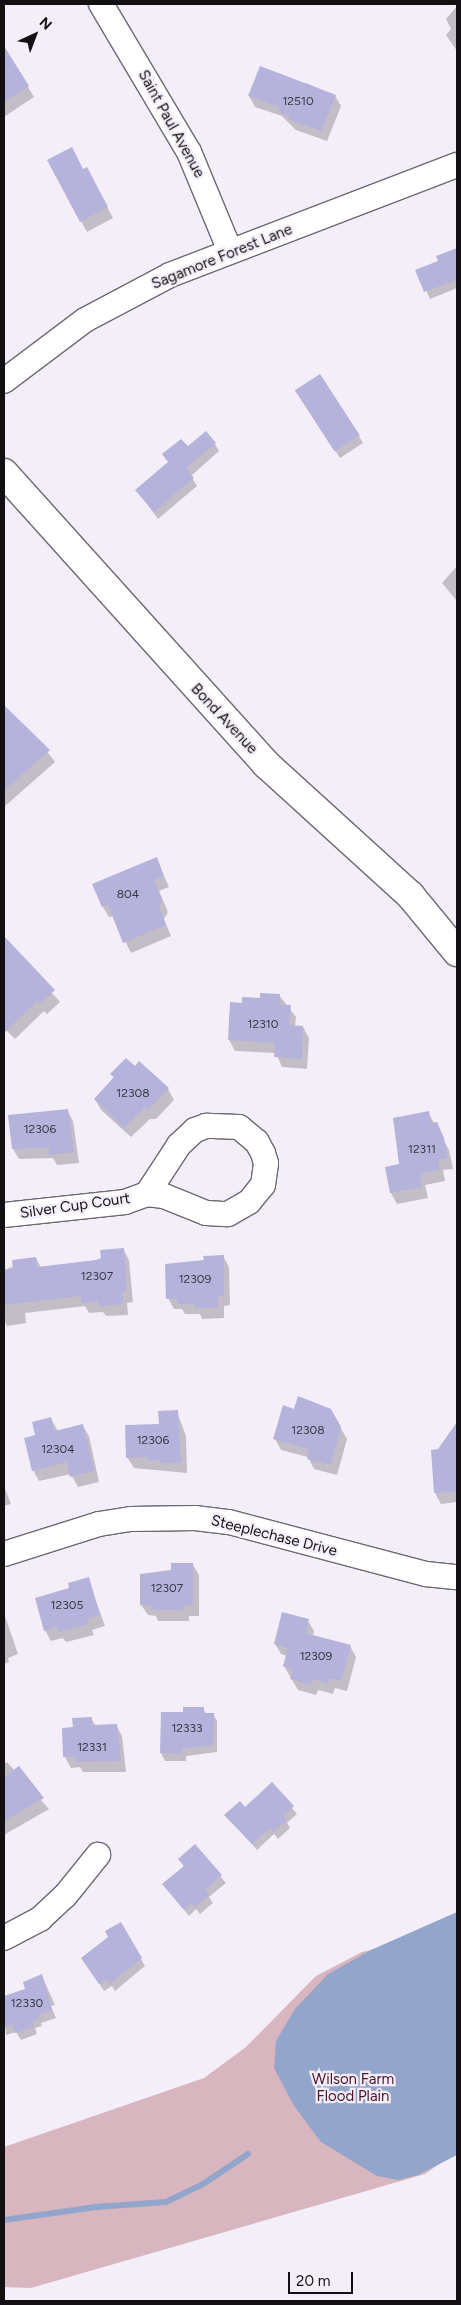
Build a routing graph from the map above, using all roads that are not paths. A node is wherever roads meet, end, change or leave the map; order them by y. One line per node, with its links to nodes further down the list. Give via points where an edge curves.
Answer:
1 (101, 4): 3 (street, Saint Paul Avenue, via 189,152)
2 (457, 165): 3 (street, Sagamore Forest Lane)
3 (230, 251): 4 (street, Sagamore Forest Lane, via 170,275 85,320)
4 (4, 381)
5 (4, 473): 6 (street, Bond Avenue, via 252,750 410,895)
6 (457, 952)
7 (146, 1194): 7 (street, Silver Cup Court, via 164,1196 206,1213 228,1214 249,1202 263,1185 266,1163 263,1153 257,1142 239,1127 206,1126 195,1130 179,1145); 8 (street, Silver Cup Court, via 125,1202)
8 (4, 1215)
9 (4, 1554): 10 (street, Steeplechase Drive, via 99,1524 131,1519 195,1518 230,1522 426,1574)
10 (457, 1577)
11 (98, 1855): 12 (street, via 65,1896 40,1919)
12 (4, 1938)

